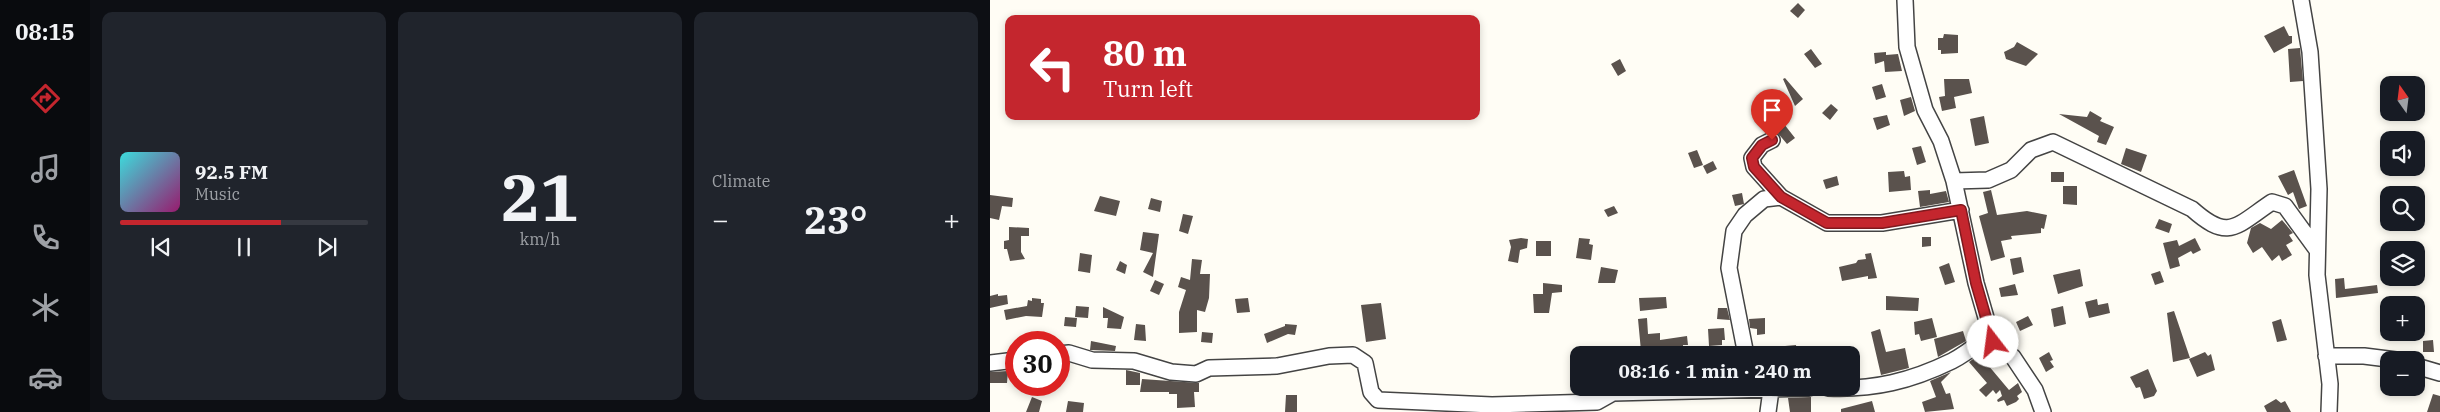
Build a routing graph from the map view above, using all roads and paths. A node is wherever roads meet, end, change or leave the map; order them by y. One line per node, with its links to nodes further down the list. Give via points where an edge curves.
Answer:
1 (1904, 0): 4 (street, via 1906,47 1925,110 1941,141)
2 (2301, 0): 7 (street, via 2310,52 2320,189)
3 (1772, 140): 5 (street, via 1762,145 1752,158 1754,167)
4 (1954, 181): 6 (street); 7 (street, via 1988,180 2011,170 2032,150 2053,142 2192,209 2209,224 2223,229 2241,224 2272,202 2285,206)
5 (1781, 197): 6 (street, via 1827,223 1882,223); 9 (street, via 1764,199 1745,215 1734,231 1729,268)
6 (1961, 210): 8 (street, via 1976,283)
7 (2317, 250): 11 (street)
8 (1991, 334): 17 (street, via 1953,360 1883,386); 21 (street, via 1993,342 2013,357 2035,390)
9 (1744, 346)
10 (1070, 353): 18 (street, via 1092,360 1134,360 1172,372 1196,374 1209,368 1278,366 1353,355 1365,363 1371,392 1378,400 1492,405 1597,402)
11 (2326, 356): 12 (street); 22 (street)
12 (2380, 358)
13 (1005, 361): 14 (street)
14 (990, 363)
15 (2425, 369): 16 (street)
16 (2440, 373)
17 (1860, 388)
18 (1608, 396)
19 (1770, 396): 20 (street)
20 (1768, 412)
21 (2043, 412)
22 (2329, 412)

